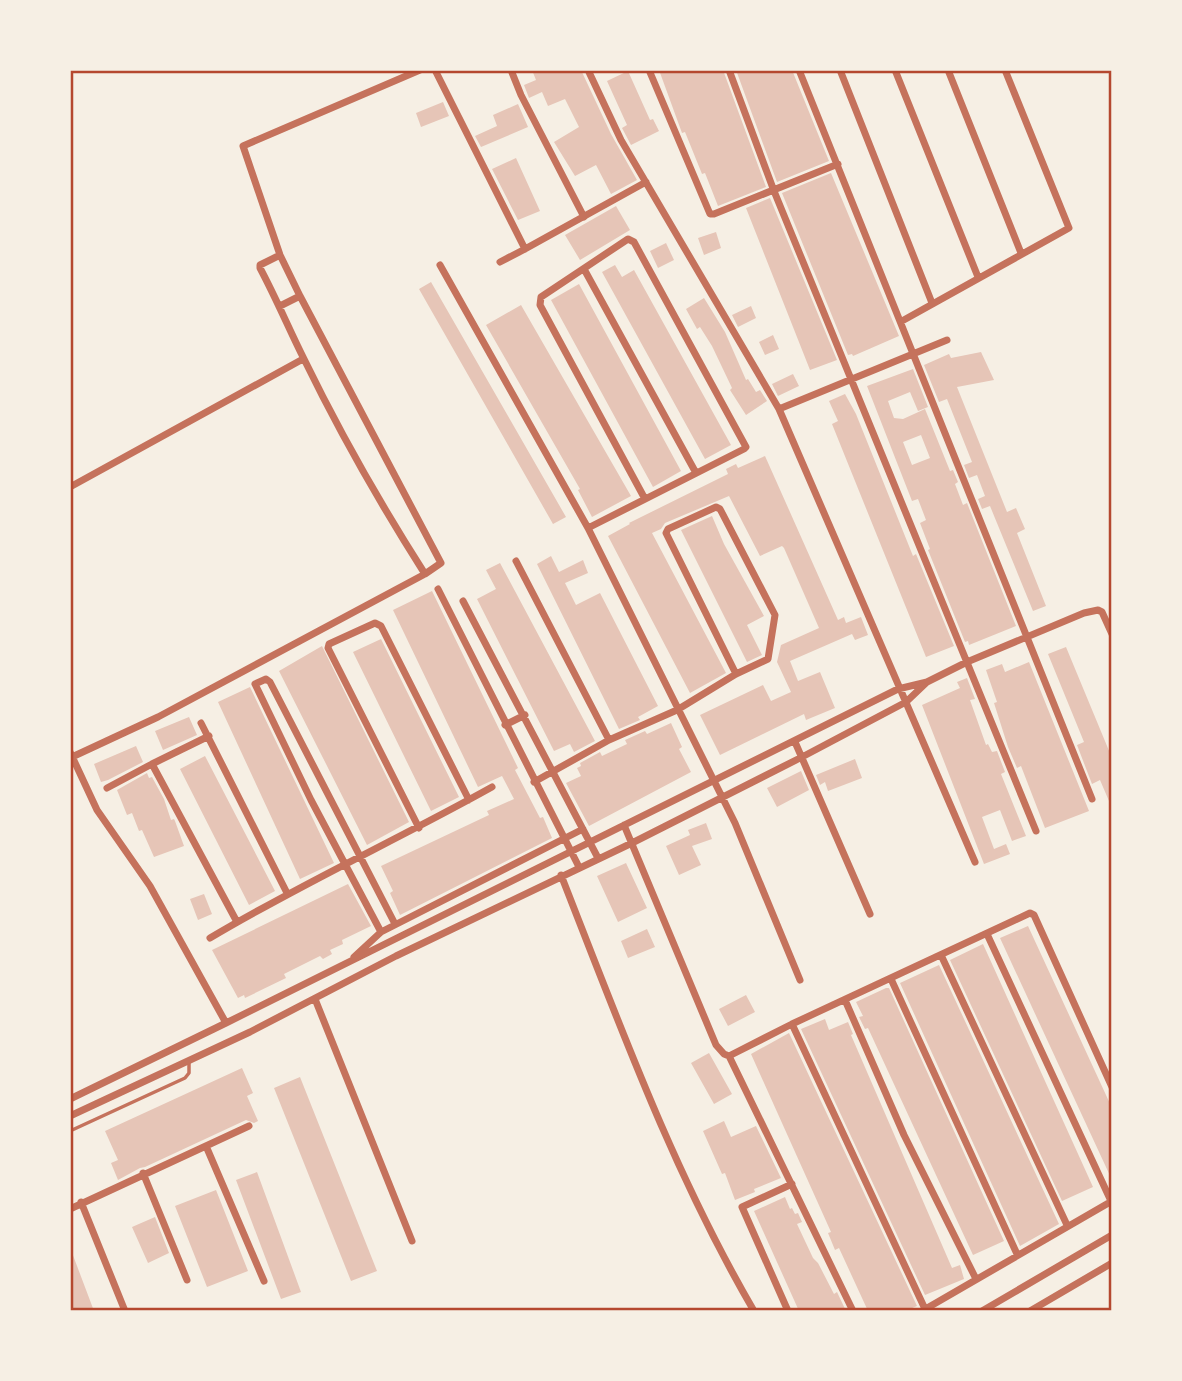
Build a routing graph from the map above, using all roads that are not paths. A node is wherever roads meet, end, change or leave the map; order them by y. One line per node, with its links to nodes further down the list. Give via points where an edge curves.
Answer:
1 (420, 70): 18 (street, via 243,146)
2 (435, 70): 16 (street)
3 (511, 70): 15 (street)
4 (588, 70): 13 (street)
5 (649, 70): 14 (street, via 710,214)
6 (729, 70): 14 (street)
7 (799, 70): 12 (street)
8 (840, 70): 24 (street)
9 (895, 70): 22 (street)
10 (948, 70): 17 (street)
11 (1004, 70): 17 (street, via 1069,228)
12 (838, 164): 14 (street); 26 (street)
13 (646, 182): 15 (street); 31 (street)
14 (774, 191): 30 (street)
15 (584, 217): 16 (street)
16 (525, 249): 19 (street)
17 (1021, 253): 22 (street)
18 (280, 255): 23 (street); 25 (street, via 260,268)
19 (499, 262)
20 (440, 265): 35 (street)
21 (583, 269): 32 (street); 32 (street, via 628,239 634,242 746,442 744,449); 34 (street, via 541,297 542,313)
22 (978, 277): 24 (street)
23 (300, 296): 25 (street); 37 (street, via 441,563)
24 (932, 303): 26 (street)
25 (285, 304): 29 (street)
26 (902, 321): 28 (street)
27 (947, 340): 28 (street)
28 (914, 354): 30 (street); 41 (street)
29 (303, 359): 33 (street); 37 (street)
30 (851, 378): 31 (street); 42 (street)
31 (779, 410): 45 (street)
32 (696, 472): 34 (street)
33 (70, 487)
34 (645, 499): 35 (street)
35 (588, 528): 47 (street)
36 (516, 561): 52 (street)
37 (425, 574): 54 (street, via 158,717)
38 (438, 589): 50 (street)
39 (463, 601): 48 (street)
40 (1112, 634): 41 (street, via 1098,610)
41 (1028, 637): 42 (street); 63 (street)
42 (968, 662): 44 (street); 68 (street)
43 (736, 674): 43 (street, via 768,659 775,615 716,507 666,531); 47 (street)
44 (927, 682): 45 (street); 46 (street)
45 (898, 689): 46 (street); 53 (street)
46 (906, 702): 55 (street); 75 (street)
47 (677, 710): 52 (street); 58 (street)
48 (523, 716): 50 (street); 57 (street)
49 (201, 723): 51 (street)
50 (507, 724): 59 (street)
51 (209, 736): 56 (street); 79 (street)
52 (609, 740): 57 (street)
53 (795, 742): 55 (street); 58 (street)
54 (71, 754): 92 (street, via 97,810 172,922)
55 (802, 757): 62 (street); 80 (street)
56 (152, 765): 61 (street); 81 (street)
57 (552, 772): 59 (street); 67 (street)
58 (714, 779): 62 (street); 65 (street)
59 (536, 781): 69 (street)
60 (492, 787): 64 (street)
61 (107, 788)
62 (722, 796): 71 (street); 89 (street)
63 (1093, 799)
64 (469, 800): 66 (street); 66 (street, via 381,626 375,623 329,644)
65 (624, 825): 70 (street); 71 (street)
66 (419, 828): 73 (street)
67 (583, 829): 69 (street); 70 (street)
68 (1035, 831)
69 (564, 839): 72 (street); 82 (street)
70 (591, 842): 72 (street); 74 (street)
71 (632, 842): 74 (street); 94 (street, via 716,1045)
72 (571, 852): 77 (street); 87 (street)
73 (361, 857): 76 (street); 76 (street, via 270,682 266,679 255,684); 82 (street)
74 (598, 858): 77 (street)
75 (975, 862)
76 (345, 865): 79 (street); 83 (street)
77 (579, 867): 78 (street)
78 (561, 876): 90 (street); 117 (street, via 684,1175)
79 (287, 893): 81 (street)
80 (870, 914)
81 (237, 922): 85 (street)
82 (395, 924): 83 (street)
83 (381, 932): 87 (street)
84 (987, 934): 86 (street); 96 (street, via 1026,914 1034,915); 104 (street)
85 (210, 938)
86 (941, 956): 88 (street); 107 (street)
87 (351, 960): 92 (street)
88 (891, 979): 91 (street); 110 (street)
89 (800, 980)
90 (314, 999): 95 (street); 109 (street)
91 (845, 1000): 93 (street); 112 (street, via 904,1135)
92 (226, 1023): 97 (street)
93 (792, 1024): 94 (street); 115 (street)
94 (729, 1056): 103 (street)
95 (189, 1060): 98 (street); 100 (lane, via 187,1076)
96 (1112, 1087)
97 (70, 1099)
98 (70, 1116)
99 (249, 1126): 101 (street)
100 (70, 1131)
101 (206, 1146): 102 (street); 114 (street)
102 (143, 1173): 105 (street); 113 (street)
103 (792, 1184): 118 (street, via 742,1207); 119 (street)
104 (1111, 1201): 107 (street)
105 (81, 1202): 106 (street); 116 (street)
106 (70, 1209)
107 (1067, 1225): 110 (street)
108 (1112, 1235): 120 (street)
109 (412, 1241)
110 (1017, 1254): 112 (street)
111 (1112, 1263): 121 (street)
112 (976, 1279): 115 (street)
113 (187, 1280)
114 (264, 1281)
115 (923, 1310)
116 (125, 1311)
117 (754, 1311)
118 (788, 1311)
119 (853, 1311)
120 (982, 1311)
121 (1030, 1311)

